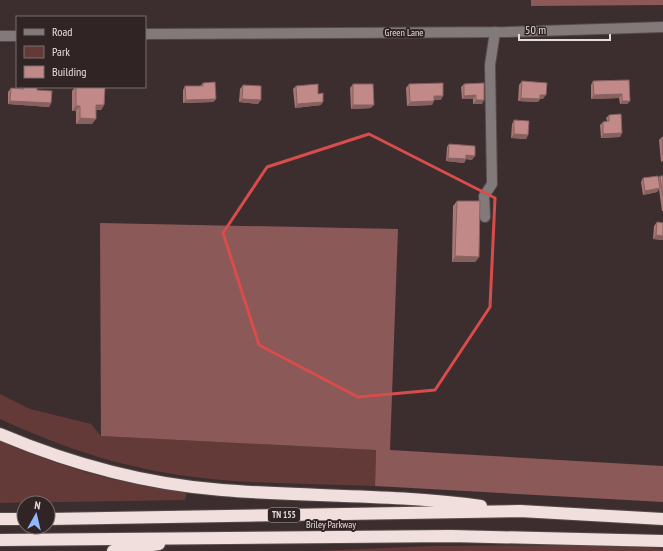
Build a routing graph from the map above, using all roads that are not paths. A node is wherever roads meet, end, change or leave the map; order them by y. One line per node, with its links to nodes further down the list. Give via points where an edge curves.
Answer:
1 (663, 27): 2 (street, Green Lane)
2 (495, 32): 3 (street, Green Lane); 6 (street, via 490,65 492,184 484,196)
3 (146, 34)
4 (0, 36): 5 (street)
5 (16, 36)
6 (485, 217)
7 (0, 434): 8 (highway, via 80,464 151,481 222,490 448,501)
8 (520, 511): 9 (highway, Briley Parkway / TN 155); 12 (highway, Briley Parkway / TN 155)
9 (56, 518)
10 (0, 519): 11 (highway)
11 (16, 519)
12 (663, 519)
13 (204, 537): 14 (highway, Briley Parkway / TN 155); 15 (highway, Briley Parkway / TN 155, via 451,536); 16 (highway)
14 (0, 540)
15 (663, 541)
16 (113, 551)

